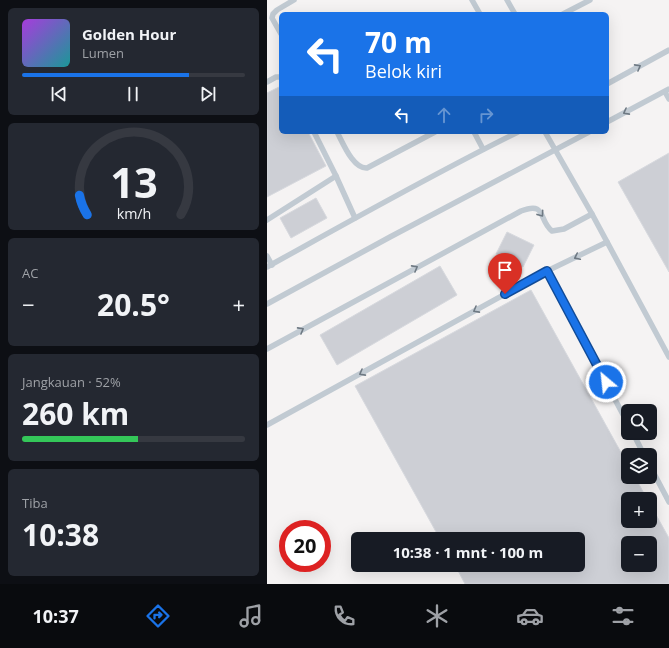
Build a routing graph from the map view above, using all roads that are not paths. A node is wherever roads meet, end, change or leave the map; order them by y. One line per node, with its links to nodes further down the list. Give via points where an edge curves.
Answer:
1 (295, 0): 8 (lane, via 273,14 272,18)
2 (472, 0): 5 (lane)
3 (507, 0): 6 (lane)
4 (590, 0): 7 (lane)
5 (479, 12)
6 (514, 12)
7 (567, 12)
8 (279, 30)
9 (669, 50): 12 (lane, one-way to 9)
10 (279, 77): 11 (lane)
11 (267, 82)
12 (609, 83)
13 (667, 91): 14 (lane); 15 (lane, one-way to 15)
14 (669, 99)
15 (609, 121)
16 (315, 134): 25 (lane)
17 (338, 134): 18 (lane, via 357,165 367,168)
18 (431, 134)
19 (475, 134): 23 (lane)
20 (514, 134): 23 (lane)
21 (546, 134): 24 (lane)
22 (585, 134): 24 (lane)
23 (483, 149): 27 (lane)
24 (555, 150): 26 (lane); 33 (lane)
25 (336, 176): 27 (lane); 28 (lane)
26 (592, 214): 29 (lane); 34 (lane, one-way to 26, via 521,211 536,208 552,231 564,229)
27 (355, 218): 31 (lane)
28 (267, 220)
29 (607, 242): 32 (lane, one-way to 32); 35 (lane)
30 (267, 256): 31 (lane)
31 (269, 266)
32 (547, 271): 36 (lane); 37 (lane, one-way to 37)
33 (267, 304)
34 (267, 349)
35 (669, 357)
36 (621, 411)
37 (267, 425)
38 (657, 479): 39 (lane)
39 (669, 502)

